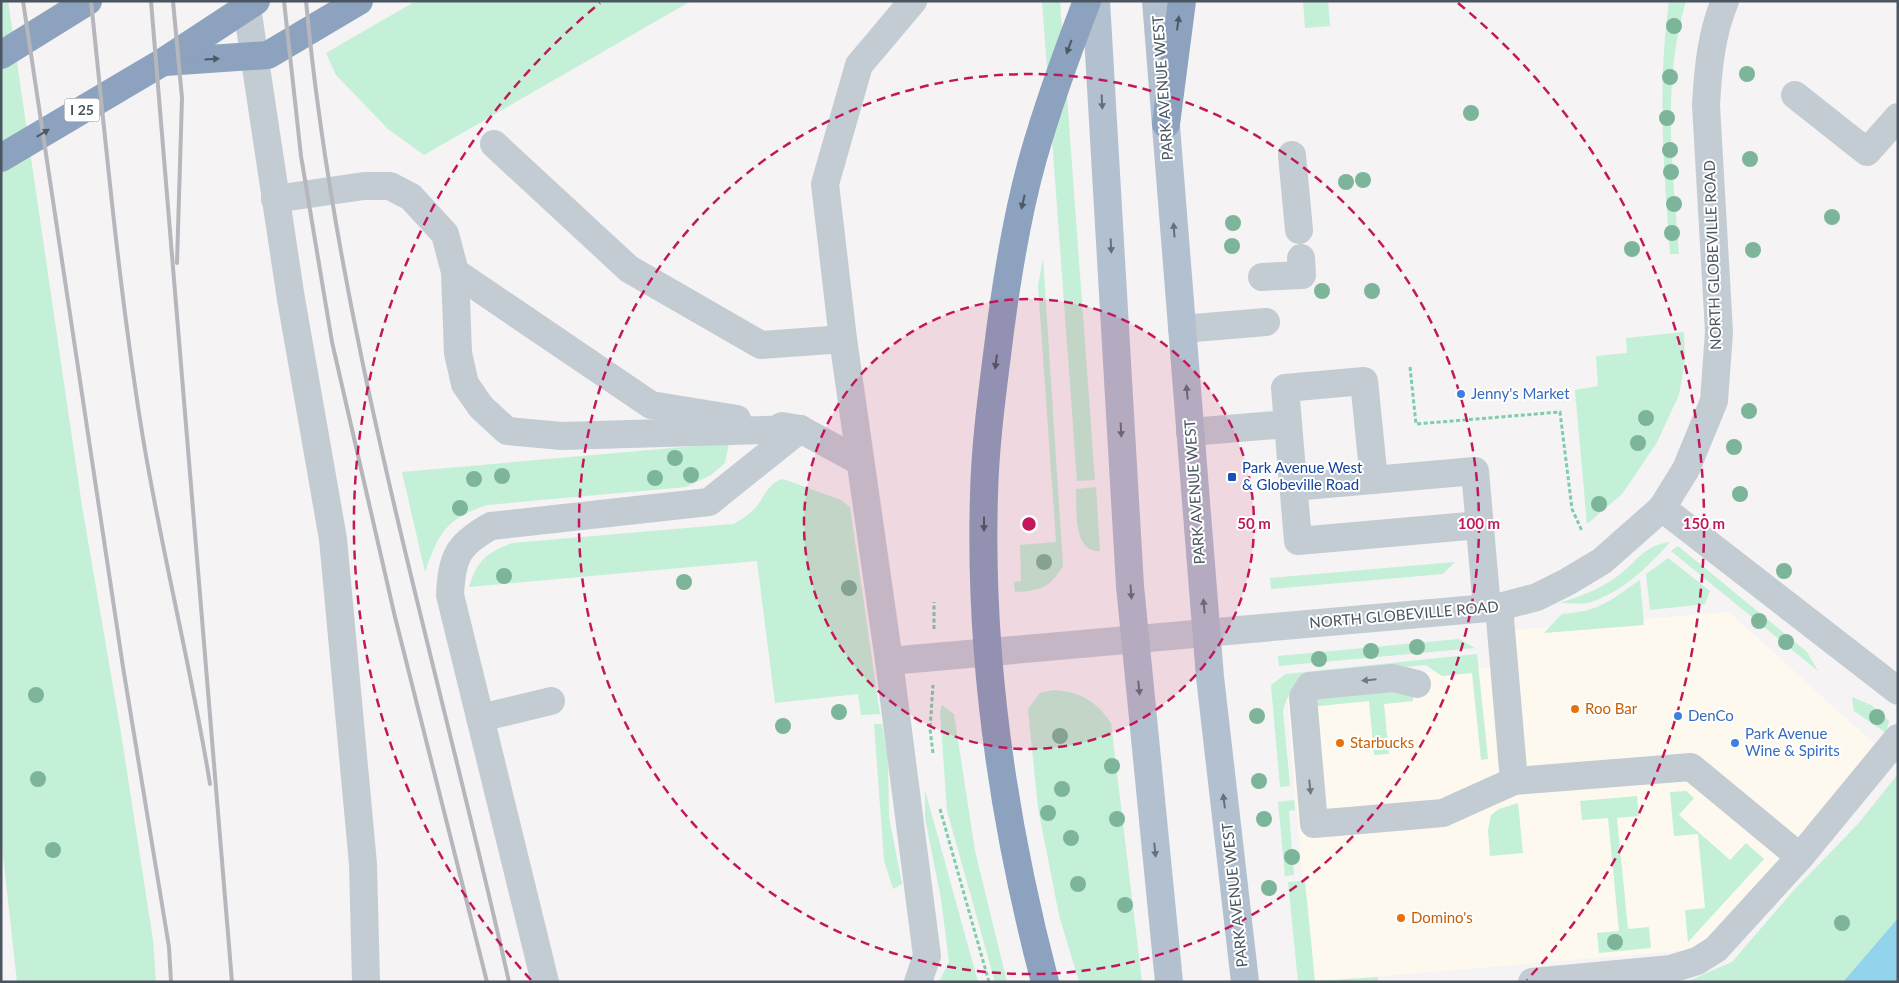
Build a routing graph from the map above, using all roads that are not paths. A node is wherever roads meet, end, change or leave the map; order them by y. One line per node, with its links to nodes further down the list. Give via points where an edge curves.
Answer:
1 (88, 1): 11 (highway)
2 (246, 1): 19 (street)
3 (256, 1): 12 (highway, I 25)
4 (913, 1): 26 (street, via 859,65 825,184)
5 (1087, 1): 49 (highway, one-way to 49, via 1052,94 1018,221 1002,311 984,494 988,673 998,756 1024,901)
6 (1096, 1): 37 (main road, one-way to 37)
7 (1156, 1): 15 (main road, PARK AVENUE WEST)
8 (1182, 1): 15 (highway, one-way to 8)
9 (1725, 1): 33 (street, NORTH GLOBEVILLE ROAD, via 1711,53 1706,105 1719,332 1714,401 1686,469)
10 (352, 6): 12 (highway, one-way to 10, via 268,55)
11 (1, 55)
12 (163, 62): 18 (highway, I 25, one-way to 12)
13 (1795, 95): 14 (street, via 1867,152)
14 (1898, 117)
15 (1166, 124): 25 (main road, PARK AVENUE WEST, one-way to 15)
16 (494, 144): 26 (street, via 629,269 761,345)
17 (1292, 155): 20 (street)
18 (1, 158)
19 (275, 199): 22 (street, via 364,186 390,186 411,197 445,234); 46 (street, via 332,538 363,864)
20 (1299, 230)
21 (1301, 258): 23 (street, via 1302,275)
22 (455, 272): 28 (street, via 651,405); 28 (street, via 458,353 465,384 480,407 506,430 562,436)
23 (1262, 277)
24 (1266, 322): 25 (street)
25 (1182, 329): 29 (main road, PARK AVENUE WEST, one-way to 25)
26 (843, 339): 30 (street)
27 (1288, 424): 29 (street); 31 (street, via 1285,388 1364,380); 32 (street)
28 (800, 429): 30 (street); 42 (street, via 709,502 490,526 468,539 452,567 450,595)
29 (1190, 432): 36 (main road, PARK AVENUE WEST, one-way to 29)
30 (860, 461): 38 (street)
31 (1374, 480): 32 (street); 34 (street, via 1475,471)
32 (1293, 487): 34 (street, via 1298,541)
33 (1662, 508): 35 (street, NORTH GLOBEVILLE ROAD, via 1602,561 1581,574 1537,597); 40 (street)
34 (1480, 525): 35 (street)
35 (1493, 608): 36 (street, NORTH GLOBEVILLE ROAD); 44 (street)
36 (1206, 633): 37 (street, NORTH GLOBEVILLE ROAD); 51 (main road, PARK AVENUE WEST, one-way to 36)
37 (1134, 639): 38 (street, NORTH GLOBEVILLE ROAD); 50 (main road, one-way to 50)
38 (889, 661): 48 (street, via 927,956)
39 (1417, 684): 44 (street, one-way to 44, via 1393,678 1310,686 1303,697 1314,824 1443,813)
40 (1898, 691)
41 (551, 702): 42 (street)
42 (480, 718): 47 (street)
43 (1898, 738): 45 (street)
44 (1514, 781): 45 (street, via 1691,767)
45 (1800, 857): 52 (street, via 1716,949 1697,961 1671,968)
46 (366, 982)
47 (545, 982)
48 (918, 982)
49 (1045, 982)
50 (1169, 982)
51 (1245, 982)
52 (1532, 982)

